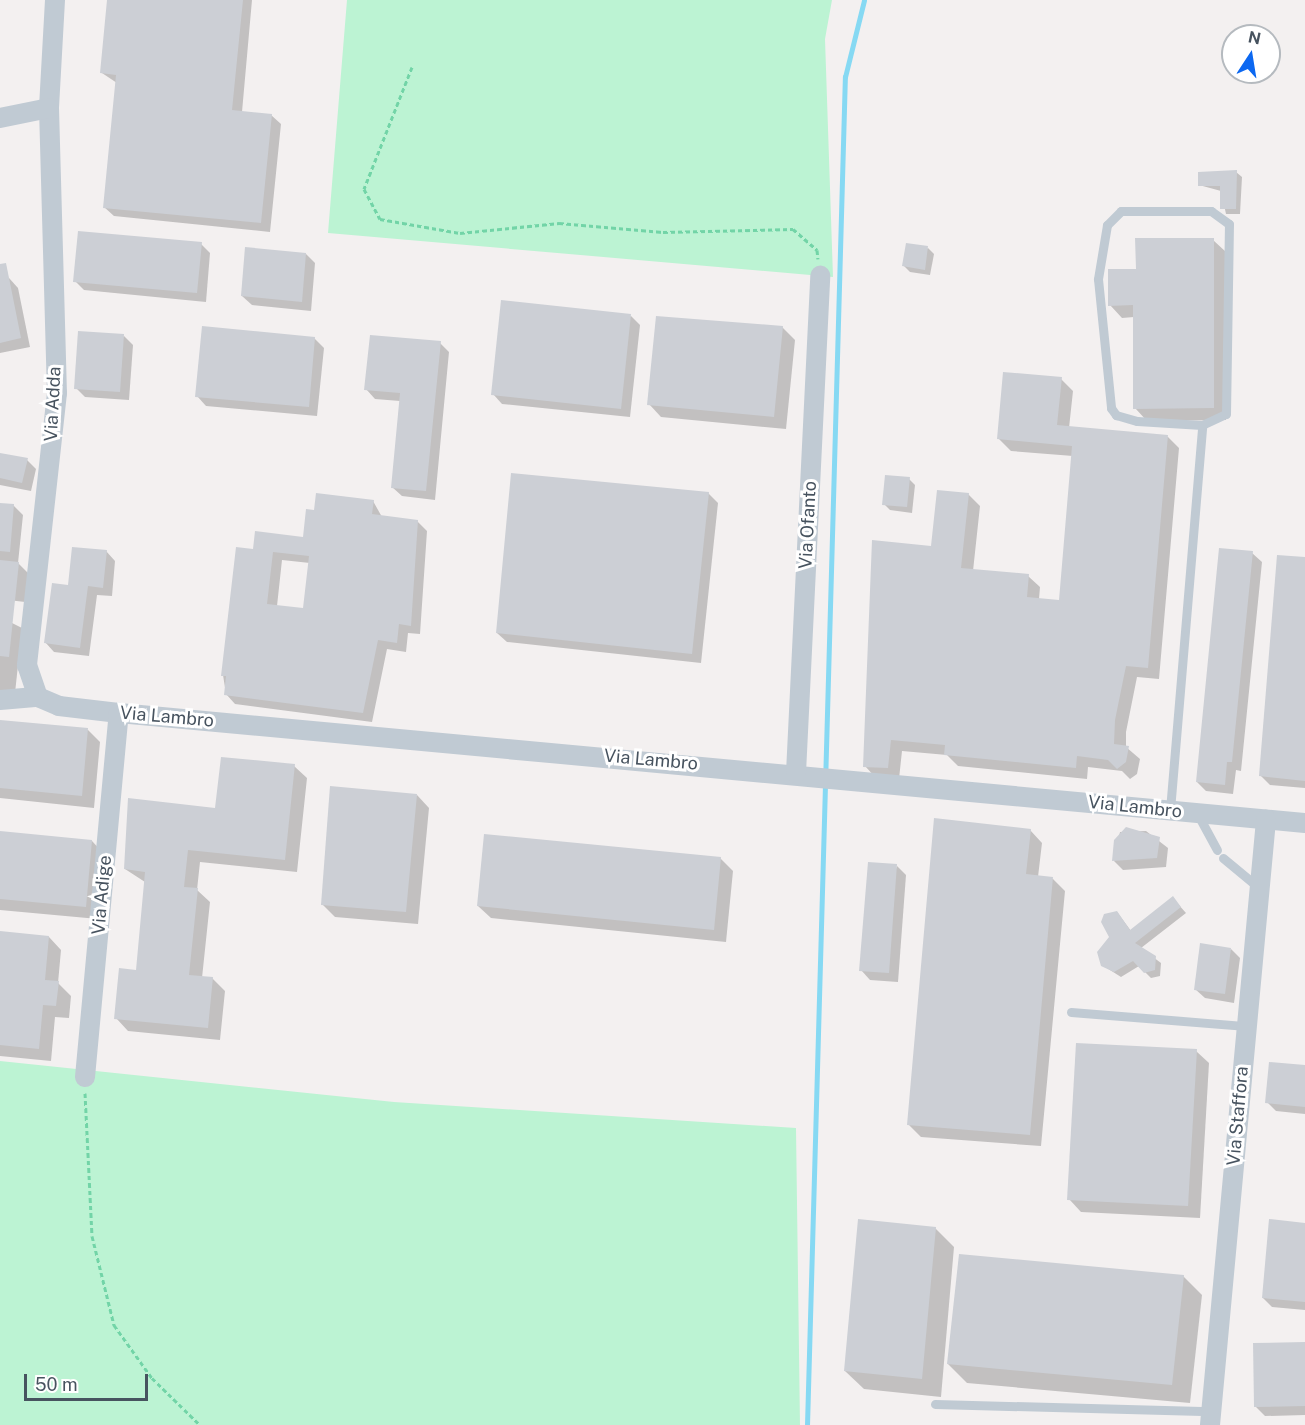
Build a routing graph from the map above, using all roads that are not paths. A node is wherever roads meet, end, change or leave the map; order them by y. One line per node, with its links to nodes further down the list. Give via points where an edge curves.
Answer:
1 (55, 0): 2 (street, Via Adda)
2 (49, 108): 3 (street); 6 (street, Via Adda, via 57,393 27,654 27,675)
3 (0, 118)
4 (820, 276): 9 (street, Via Ofanto)
5 (1202, 424): 5 (lane, via 1226,414 1229,224 1211,211 1120,211 1107,225 1098,279 1111,408 1116,415 1137,421); 10 (lane)
6 (38, 697): 7 (street, Via Lambro); 8 (street, Via Lambro, via 59,706)
7 (0, 700)
8 (118, 713): 9 (street, Via Lambro); 17 (street, Via Adige)
9 (801, 774): 10 (street, Via Lambro)
10 (1170, 810): 11 (street, Via Lambro)
11 (1197, 813): 12 (street, Via Lambro); 14 (lane, via 1220,854)
12 (1266, 820): 13 (street, Via Lambro); 14 (street, Via Staffora)
13 (1305, 823)
14 (1260, 888): 16 (street, Via Staffora)
15 (1071, 1012): 16 (lane)
16 (1246, 1026): 19 (street, Via Staffora)
17 (85, 1077)
18 (935, 1404): 19 (lane, Via Staffora)
19 (1211, 1418)

